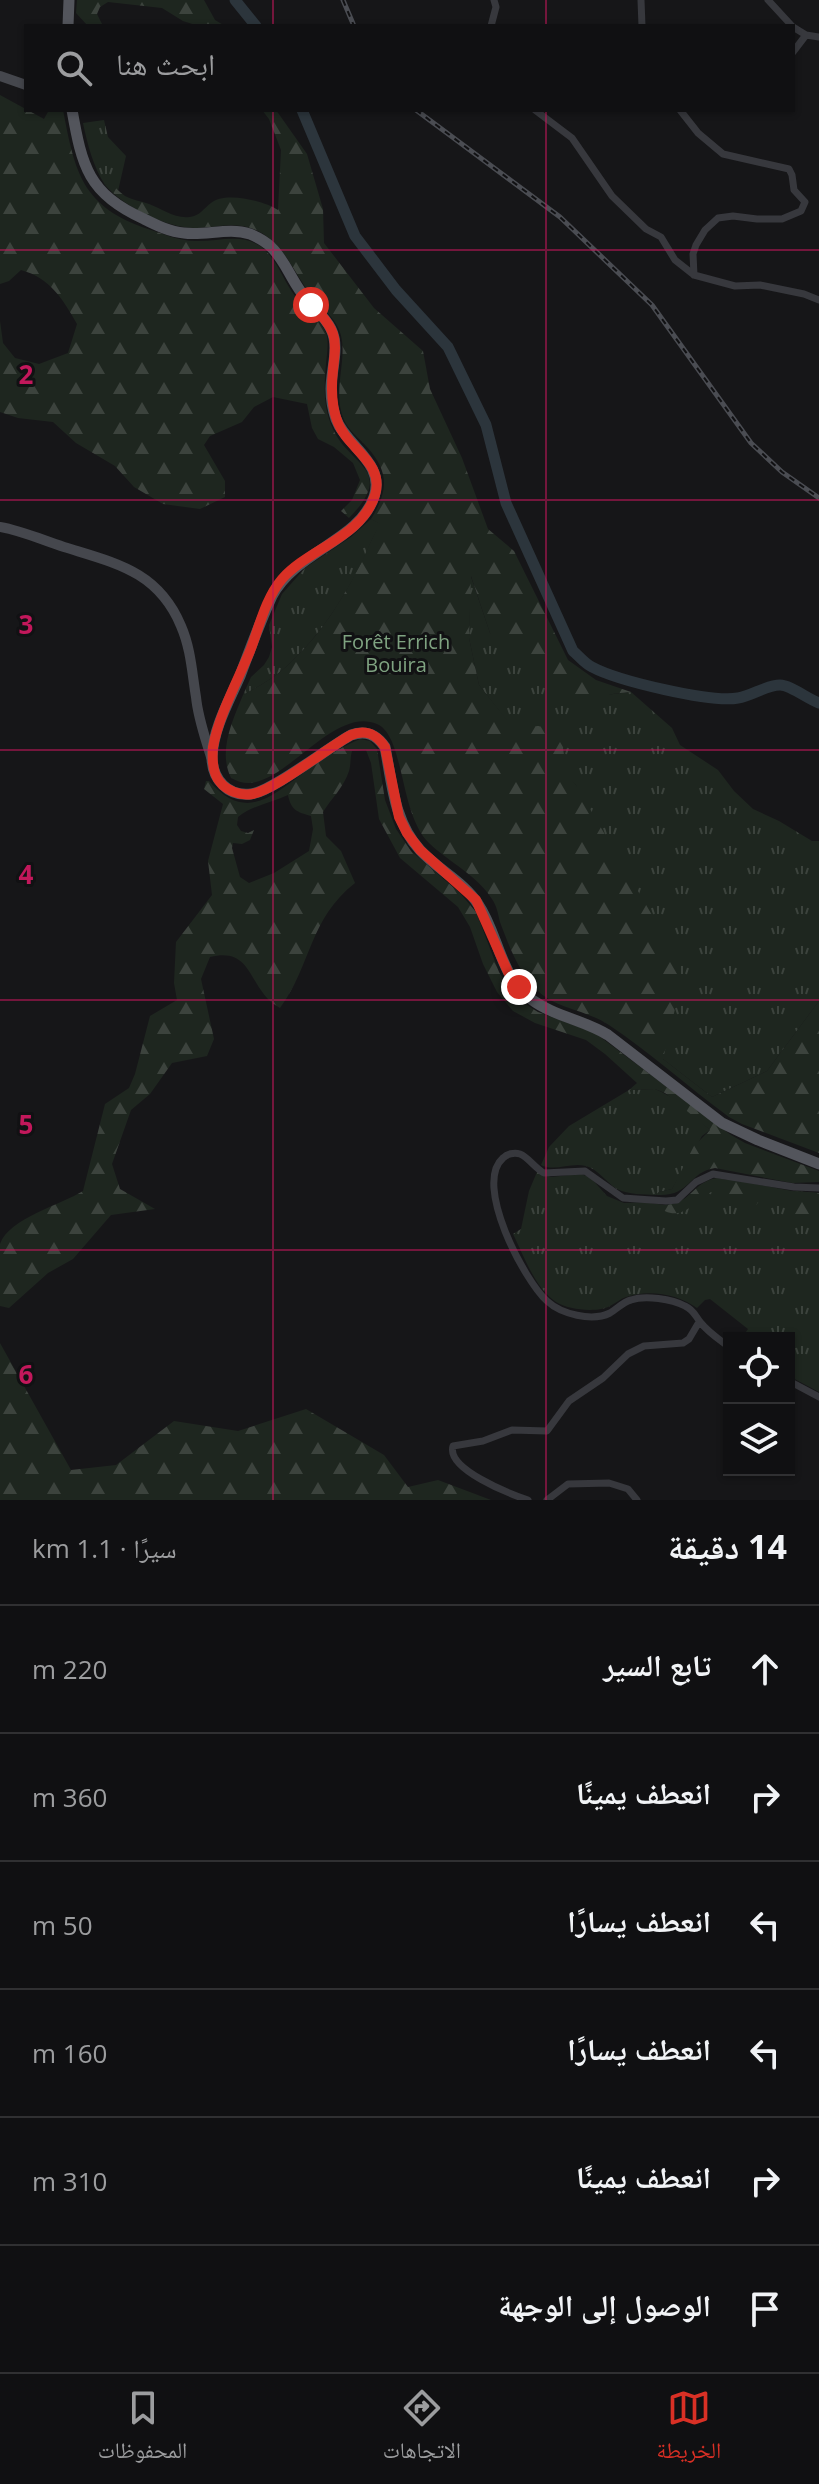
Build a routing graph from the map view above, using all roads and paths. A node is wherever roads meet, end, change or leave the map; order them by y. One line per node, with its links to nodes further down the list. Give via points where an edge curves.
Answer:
1 (69, 0): 5 (main road)
2 (494, 0): 6 (street)
3 (641, 0): 7 (street)
4 (768, 0): 8 (street)
5 (68, 24)
6 (492, 24)
7 (642, 24)
8 (790, 24)
9 (795, 28): 10 (street)
10 (806, 35): 11 (street); 12 (street)
11 (819, 37)
12 (795, 49)
13 (0, 76): 14 (street)
14 (24, 84)
15 (72, 112): 21 (main road, via 80,154 109,200 181,233 249,234 271,247 332,330 331,391 339,428 368,460 376,479 372,503 358,521 279,583 218,728)
16 (538, 112): 18 (street, via 572,138 612,196 661,237 675,260)
17 (682, 112): 18 (street, via 727,156 789,169 794,190 805,202 801,211 782,219 718,218 696,245)
18 (694, 275): 19 (street)
19 (819, 300)
20 (0, 527): 21 (street, via 115,562 160,592 181,626)
21 (212, 759): 22 (main road, via 221,784 251,794 351,735 371,733 385,747 407,833 476,900 508,972 531,999 596,1027 722,1123)
22 (819, 1164)
23 (819, 1188): 24 (street, via 713,1174 677,1200 623,1198 585,1171 544,1173 521,1154 500,1160 493,1178 503,1229 548,1302 581,1316 599,1316 630,1300 662,1300 686,1306)
24 (699, 1322): 25 (street); 28 (street, via 683,1343 644,1346 628,1354 569,1401 547,1431 512,1430 453,1446 453,1458 462,1466 493,1487)
25 (723, 1342)
26 (795, 1384): 27 (street)
27 (819, 1397)
28 (528, 1500)
29 (547, 1500): 30 (street, via 577,1483 621,1485)
30 (637, 1500)

